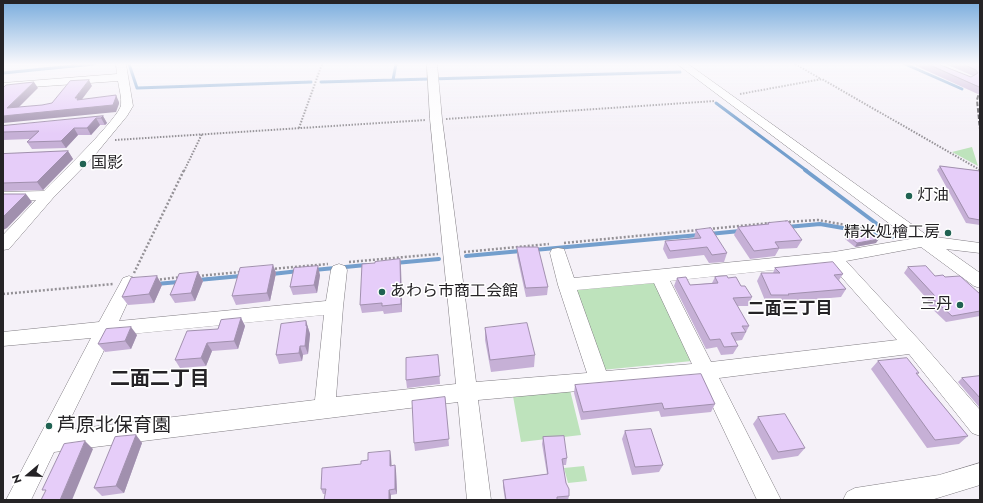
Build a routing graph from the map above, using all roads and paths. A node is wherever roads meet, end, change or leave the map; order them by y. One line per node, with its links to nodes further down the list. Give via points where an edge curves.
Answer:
1 (124, 87): 8 (street, via 127,106)
2 (314, 87): 11 (path)
3 (433, 87): 10 (street)
4 (714, 87): 7 (street)
5 (780, 87): 7 (path)
6 (837, 87): 16 (path)
7 (728, 98): 10 (path); 20 (street)
8 (121, 116): 9 (street); 13 (street)
9 (106, 118)
10 (436, 119): 11 (path); 23 (street)
11 (299, 128): 12 (path)
12 (202, 134): 13 (path); 31 (path)
13 (101, 140): 15 (street)
14 (73, 154): 15 (street)
15 (89, 154): 17 (street)
16 (980, 170)
17 (48, 195): 18 (street); 19 (street)
18 (3, 196)
19 (4, 243)
20 (917, 243): 21 (path, via 899,234 818,220); 22 (street); 24 (street); 32 (street)
21 (558, 247): 23 (path); 33 (street)
22 (980, 248)
23 (451, 253): 25 (path); 41 (street)
24 (834, 258): 29 (street); 38 (street)
25 (338, 266): 26 (path); 35 (street)
26 (270, 269)
27 (247, 272): 28 (path)
28 (192, 276)
29 (659, 276): 33 (street); 39 (street)
30 (184, 277): 31 (path)
31 (129, 282): 34 (path); 36 (street)
32 (980, 282)
33 (567, 285): 40 (street)
34 (3, 294)
35 (334, 307): 36 (street); 42 (street)
36 (105, 330): 37 (street); 44 (street)
37 (3, 339)
38 (912, 346): 39 (street); 43 (street)
39 (705, 371): 40 (street); 48 (street)
40 (599, 380): 41 (street)
41 (468, 392): 42 (street); 47 (street)
42 (325, 408): 44 (street)
43 (980, 426)
44 (48, 442): 46 (street)
45 (980, 474): 49 (street, via 939,487)
46 (18, 500)
47 (479, 500)
48 (769, 500)
49 (856, 500)

